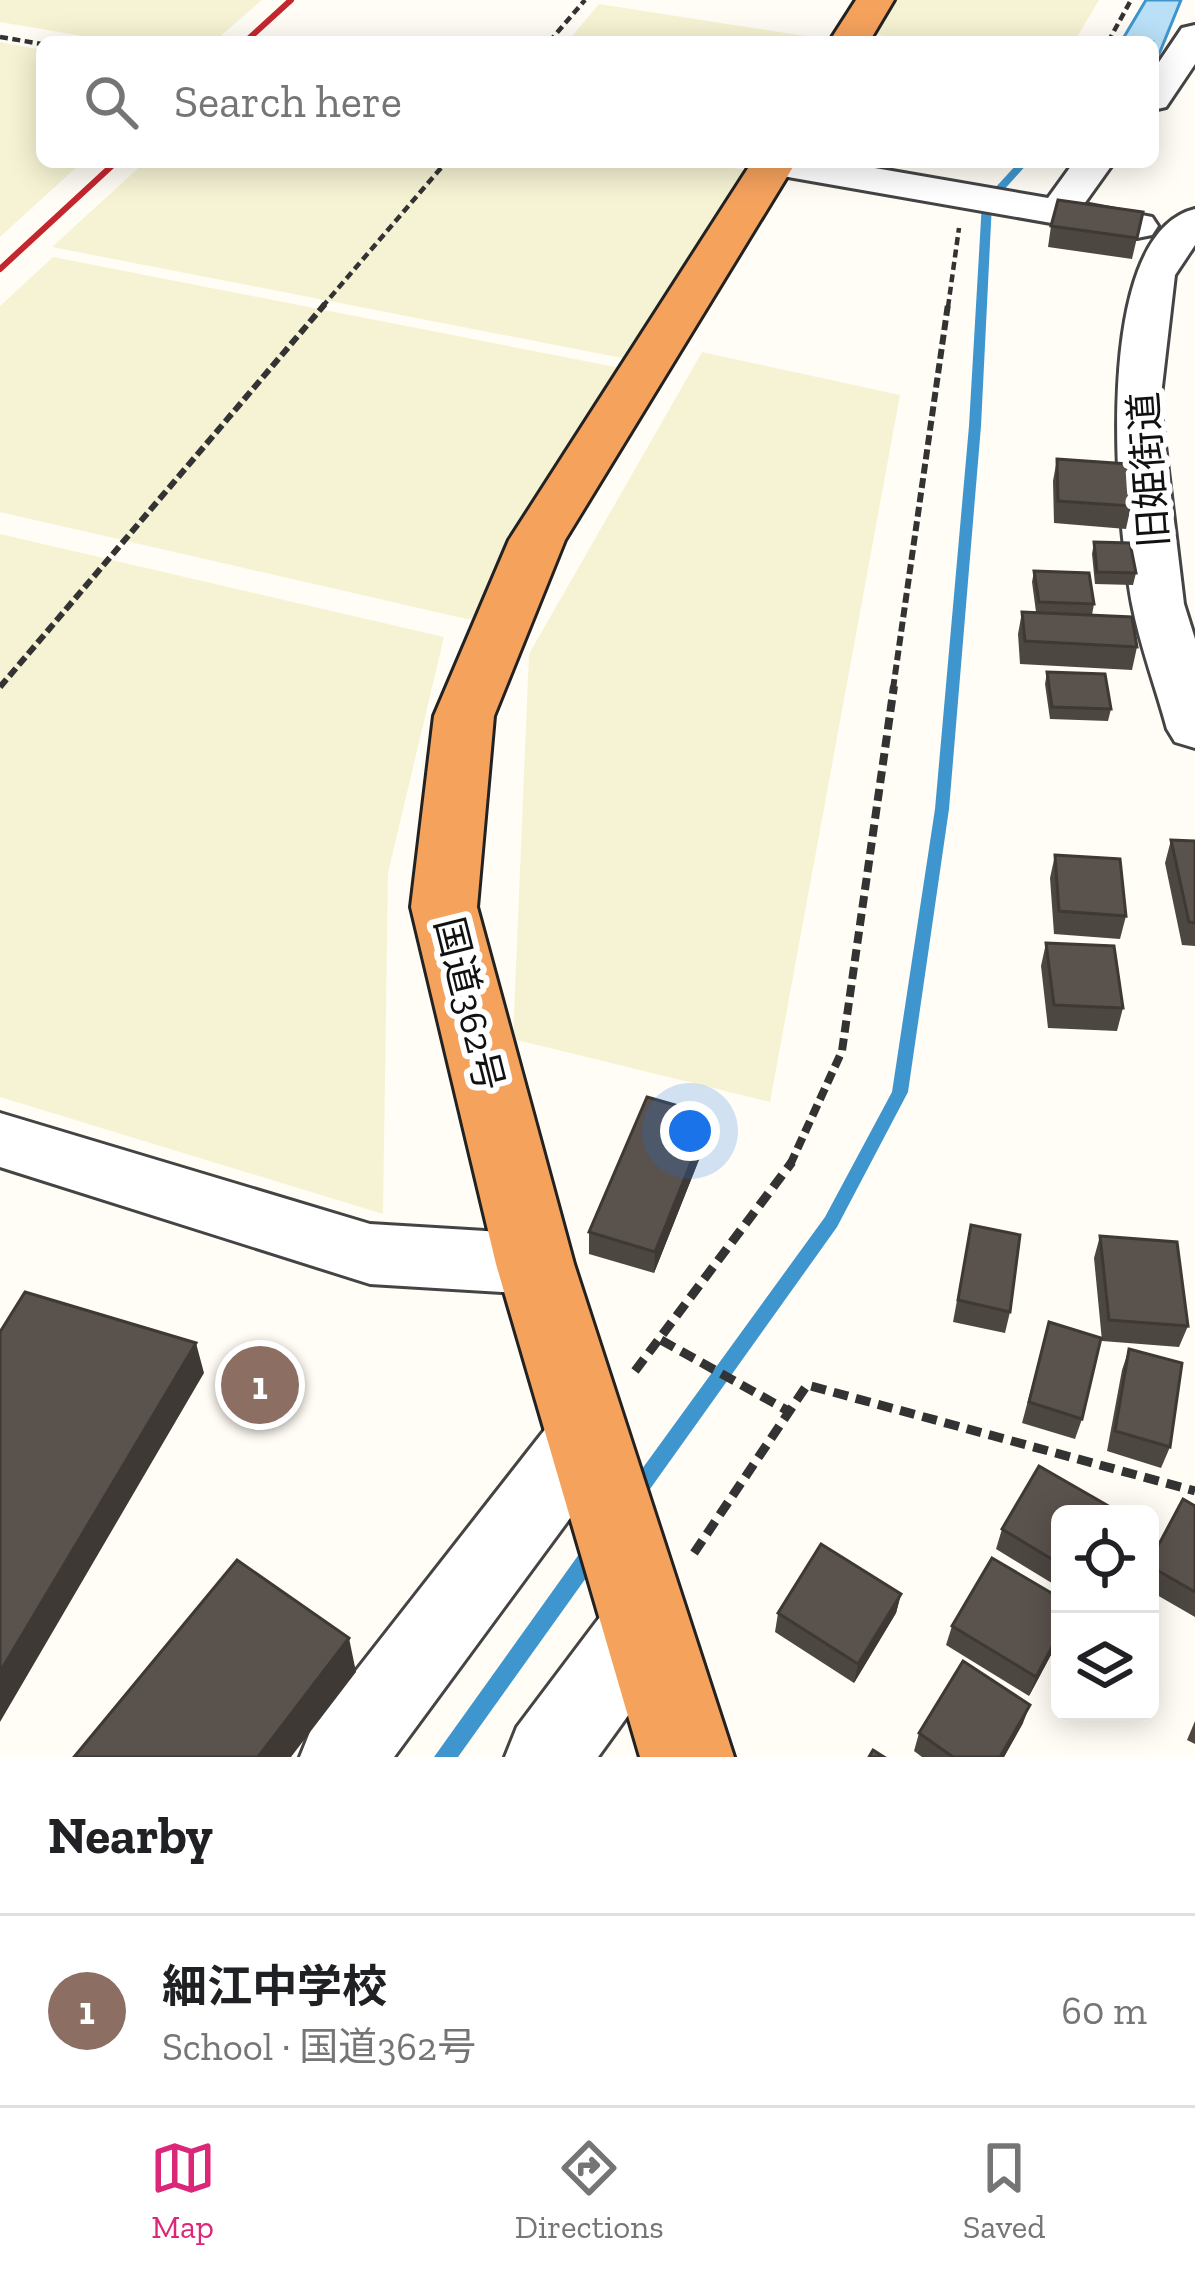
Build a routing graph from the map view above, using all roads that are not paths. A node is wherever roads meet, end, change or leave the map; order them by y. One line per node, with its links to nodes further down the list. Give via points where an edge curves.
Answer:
1 (875, 0): 2 (highway)
2 (853, 36)
3 (1195, 36): 4 (street)
4 (1159, 90)
5 (769, 168): 12 (highway, 国道362号, via 537,540 464,716 444,907)
6 (809, 168): 8 (street)
7 (1089, 168): 8 (street)
8 (1052, 209): 9 (street)
9 (1188, 228): 10 (street, 旧姫街道, via 1154,275 1137,404 1158,604)
10 (1195, 729)
11 (0, 1140): 12 (street, via 370,1253)
12 (535, 1264): 13 (highway, 国道362号)
13 (588, 1433): 14 (highway, 国道362号); 15 (street)
14 (647, 1621): 16 (street); 17 (highway, 国道362号)
15 (342, 1757)
16 (547, 1757)
17 (687, 1757)

